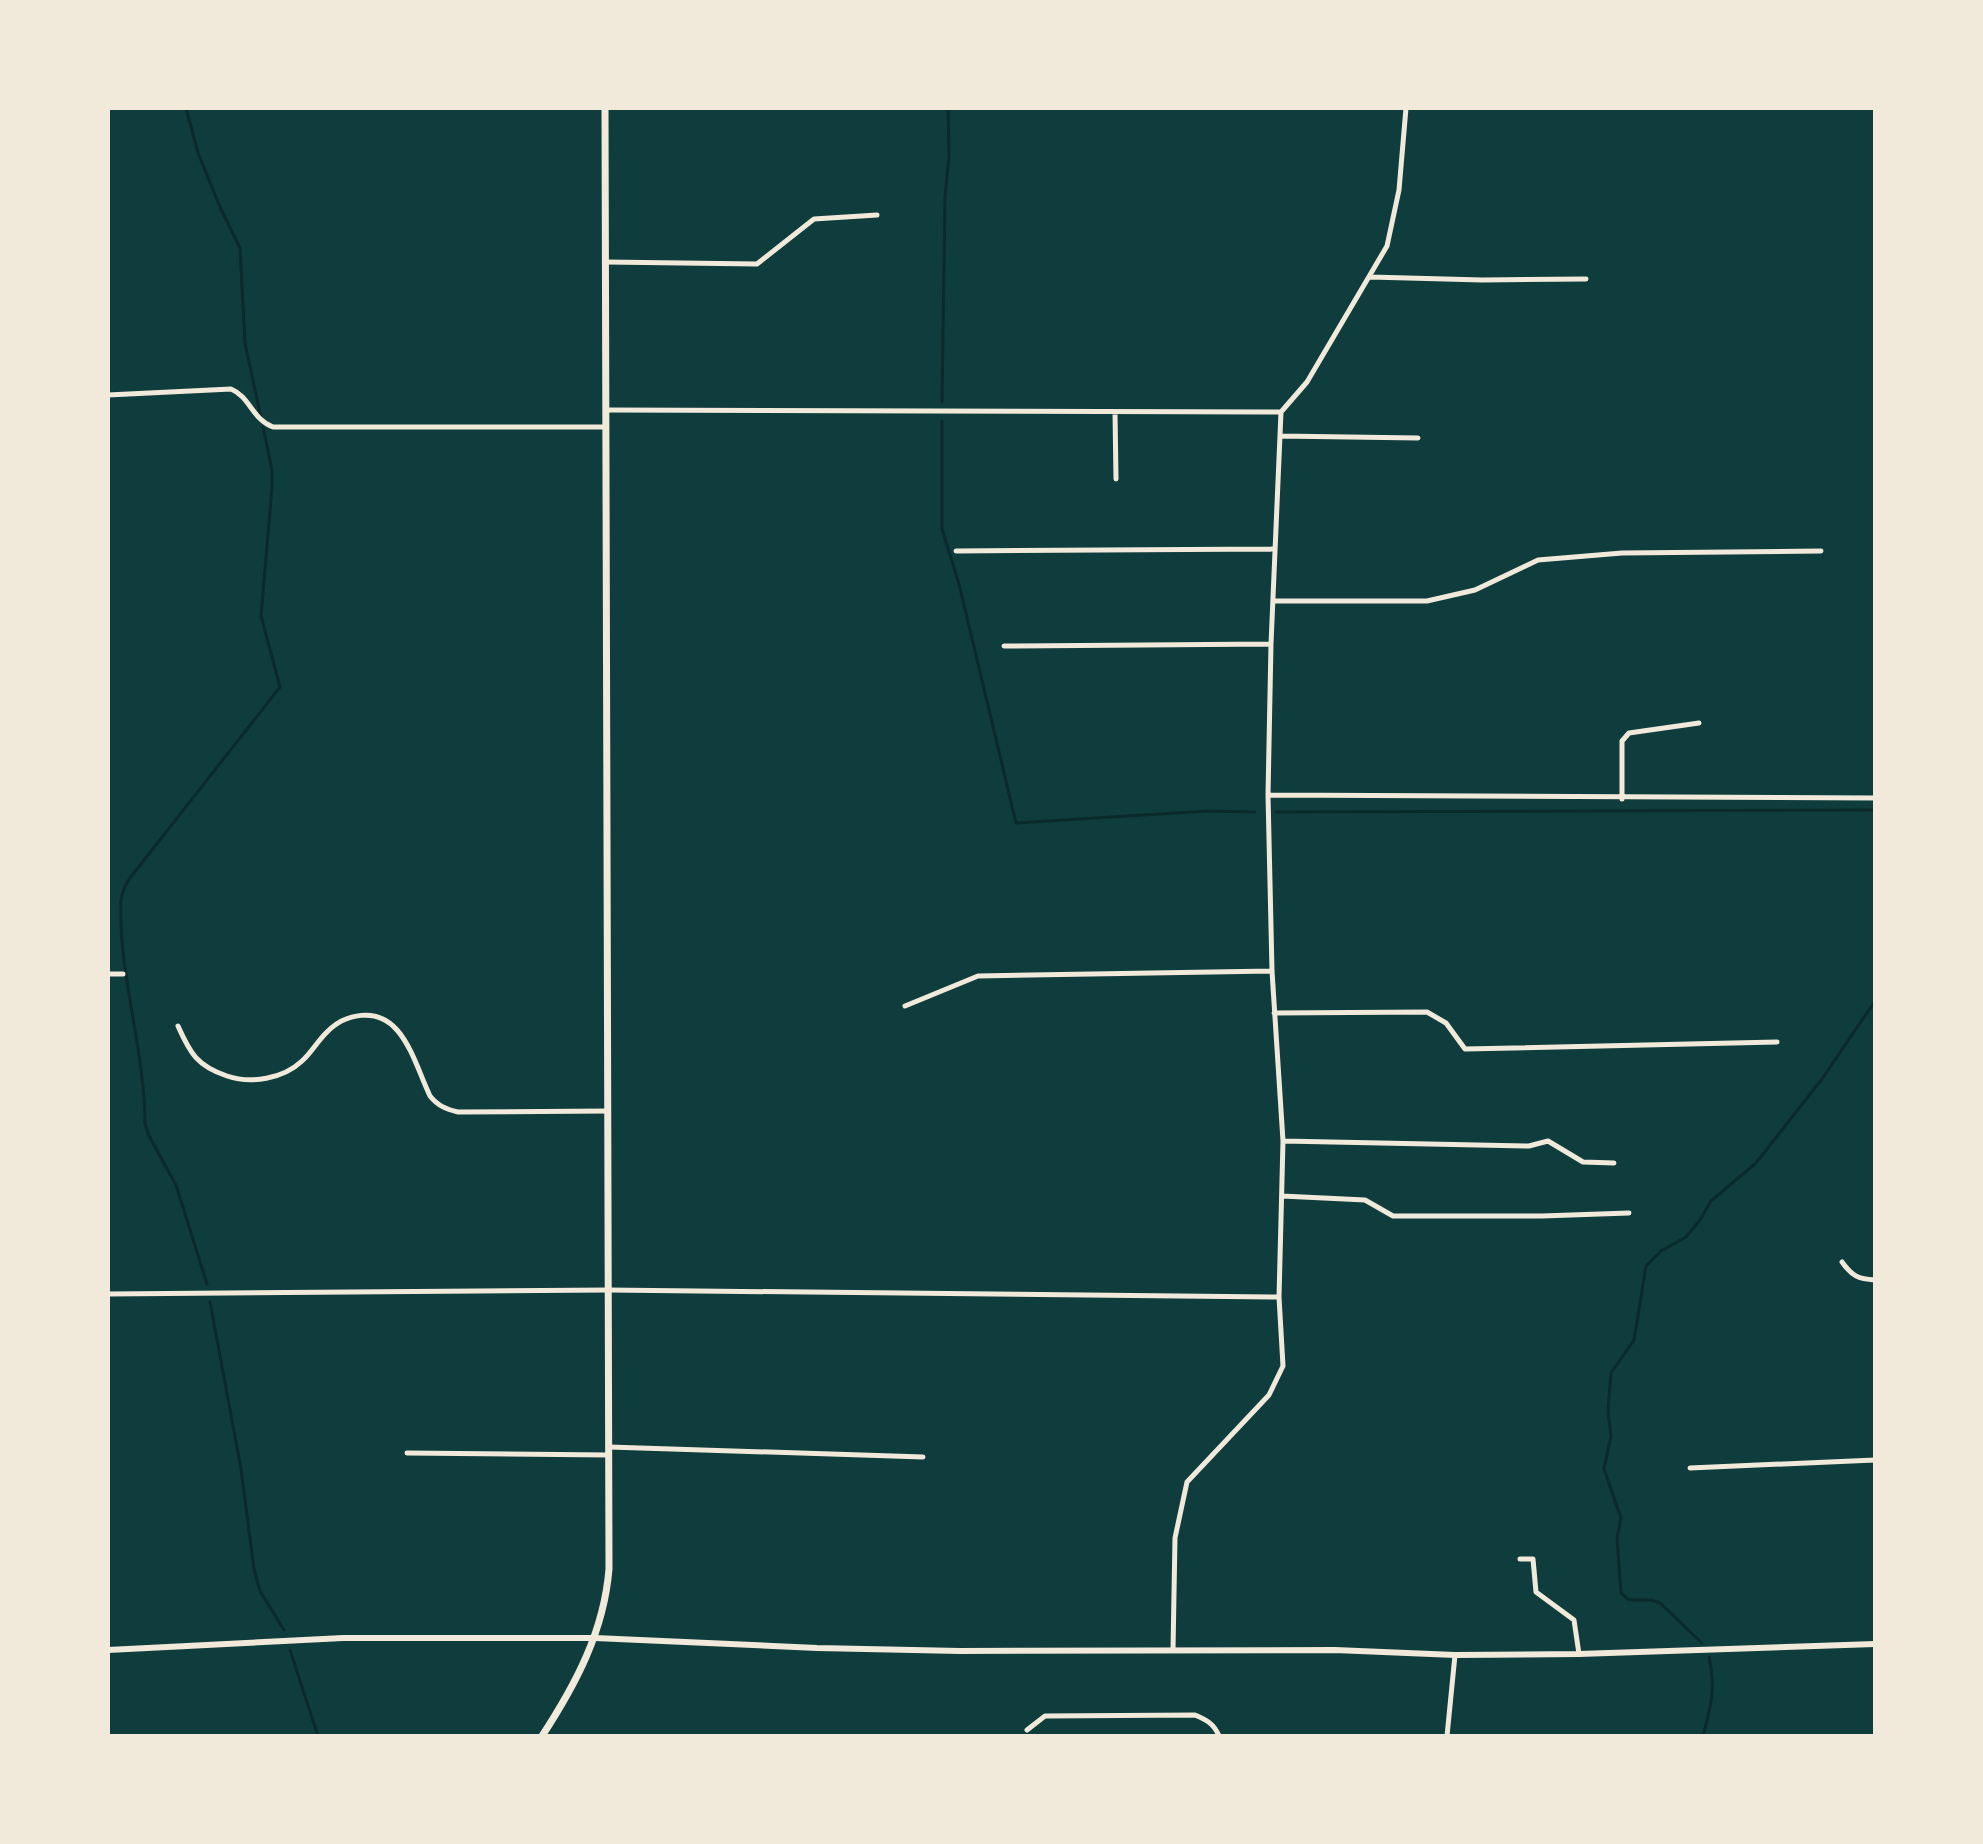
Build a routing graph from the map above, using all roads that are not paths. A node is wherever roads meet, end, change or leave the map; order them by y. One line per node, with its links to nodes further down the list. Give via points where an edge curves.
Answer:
1 (605, 108): 4 (main road)
2 (1406, 108): 5 (street, via 1399,190 1387,246)
3 (877, 215): 4 (street, via 814,219 757,264)
4 (606, 262): 8 (main road)
5 (1370, 277): 6 (street); 10 (street, via 1307,382)
6 (1586, 279)
7 (108, 395): 11 (street, via 231,389 241,393 257,418 273,427)
8 (607, 410): 9 (street); 11 (main road)
9 (1115, 412): 10 (street); 14 (street)
10 (1281, 412): 12 (street)
11 (607, 427): 32 (main road)
12 (1280, 436): 13 (street); 15 (street)
13 (1418, 438)
14 (1116, 479)
15 (1275, 549): 16 (street); 18 (street)
16 (956, 551)
17 (1821, 551): 18 (street, via 1622,553 1538,560 1475,590 1427,601)
18 (1275, 601): 19 (street)
19 (1271, 644): 20 (street); 22 (street)
20 (1004, 646)
21 (1699, 723): 24 (street, via 1629,733 1622,741)
22 (1268, 795): 24 (street); 25 (street)
23 (1875, 798): 24 (street)
24 (1622, 799)
25 (1272, 971): 28 (street, via 978,976); 29 (street)
26 (108, 974): 27 (street)
27 (123, 974)
28 (905, 1006)
29 (1274, 1013): 31 (street, via 1427,1012 1446,1023 1465,1049); 33 (street)
30 (178, 1026): 32 (street, via 192,1057 216,1073 259,1080 301,1063 328,1030 345,1019 374,1016 397,1031 430,1096 448,1110)
31 (1777, 1042)
32 (608, 1111): 39 (main road)
33 (1283, 1141): 34 (street, via 1529,1146 1548,1141 1583,1162); 35 (street)
34 (1614, 1163)
35 (1282, 1196): 36 (street, via 1365,1200 1393,1216); 41 (street)
36 (1629, 1213)
37 (1842, 1262): 38 (street, via 1858,1279)
38 (1875, 1280)
39 (608, 1290): 40 (street); 41 (street); 42 (main road)
40 (108, 1294)
41 (1279, 1297): 51 (street, via 1283,1366 1269,1395 1187,1482 1175,1538)
42 (609, 1451): 43 (street); 44 (street); 48 (main road, via 607,1597)
43 (407, 1453)
44 (923, 1457)
45 (1875, 1460): 46 (street)
46 (1690, 1468)
47 (1520, 1559): 52 (street, via 1533,1559 1536,1592 1574,1620)
48 (595, 1638): 50 (street, via 343,1638); 51 (street, via 929,1650); 55 (main road)
49 (1875, 1644): 52 (street)
50 (108, 1650)
51 (1173, 1650): 53 (street)
52 (1579, 1654): 53 (street)
53 (1455, 1655): 57 (street)
54 (1027, 1730): 56 (street, via 1045,1716 1195,1715 1207,1720)
55 (542, 1736)
56 (1219, 1736)
57 (1447, 1736)

